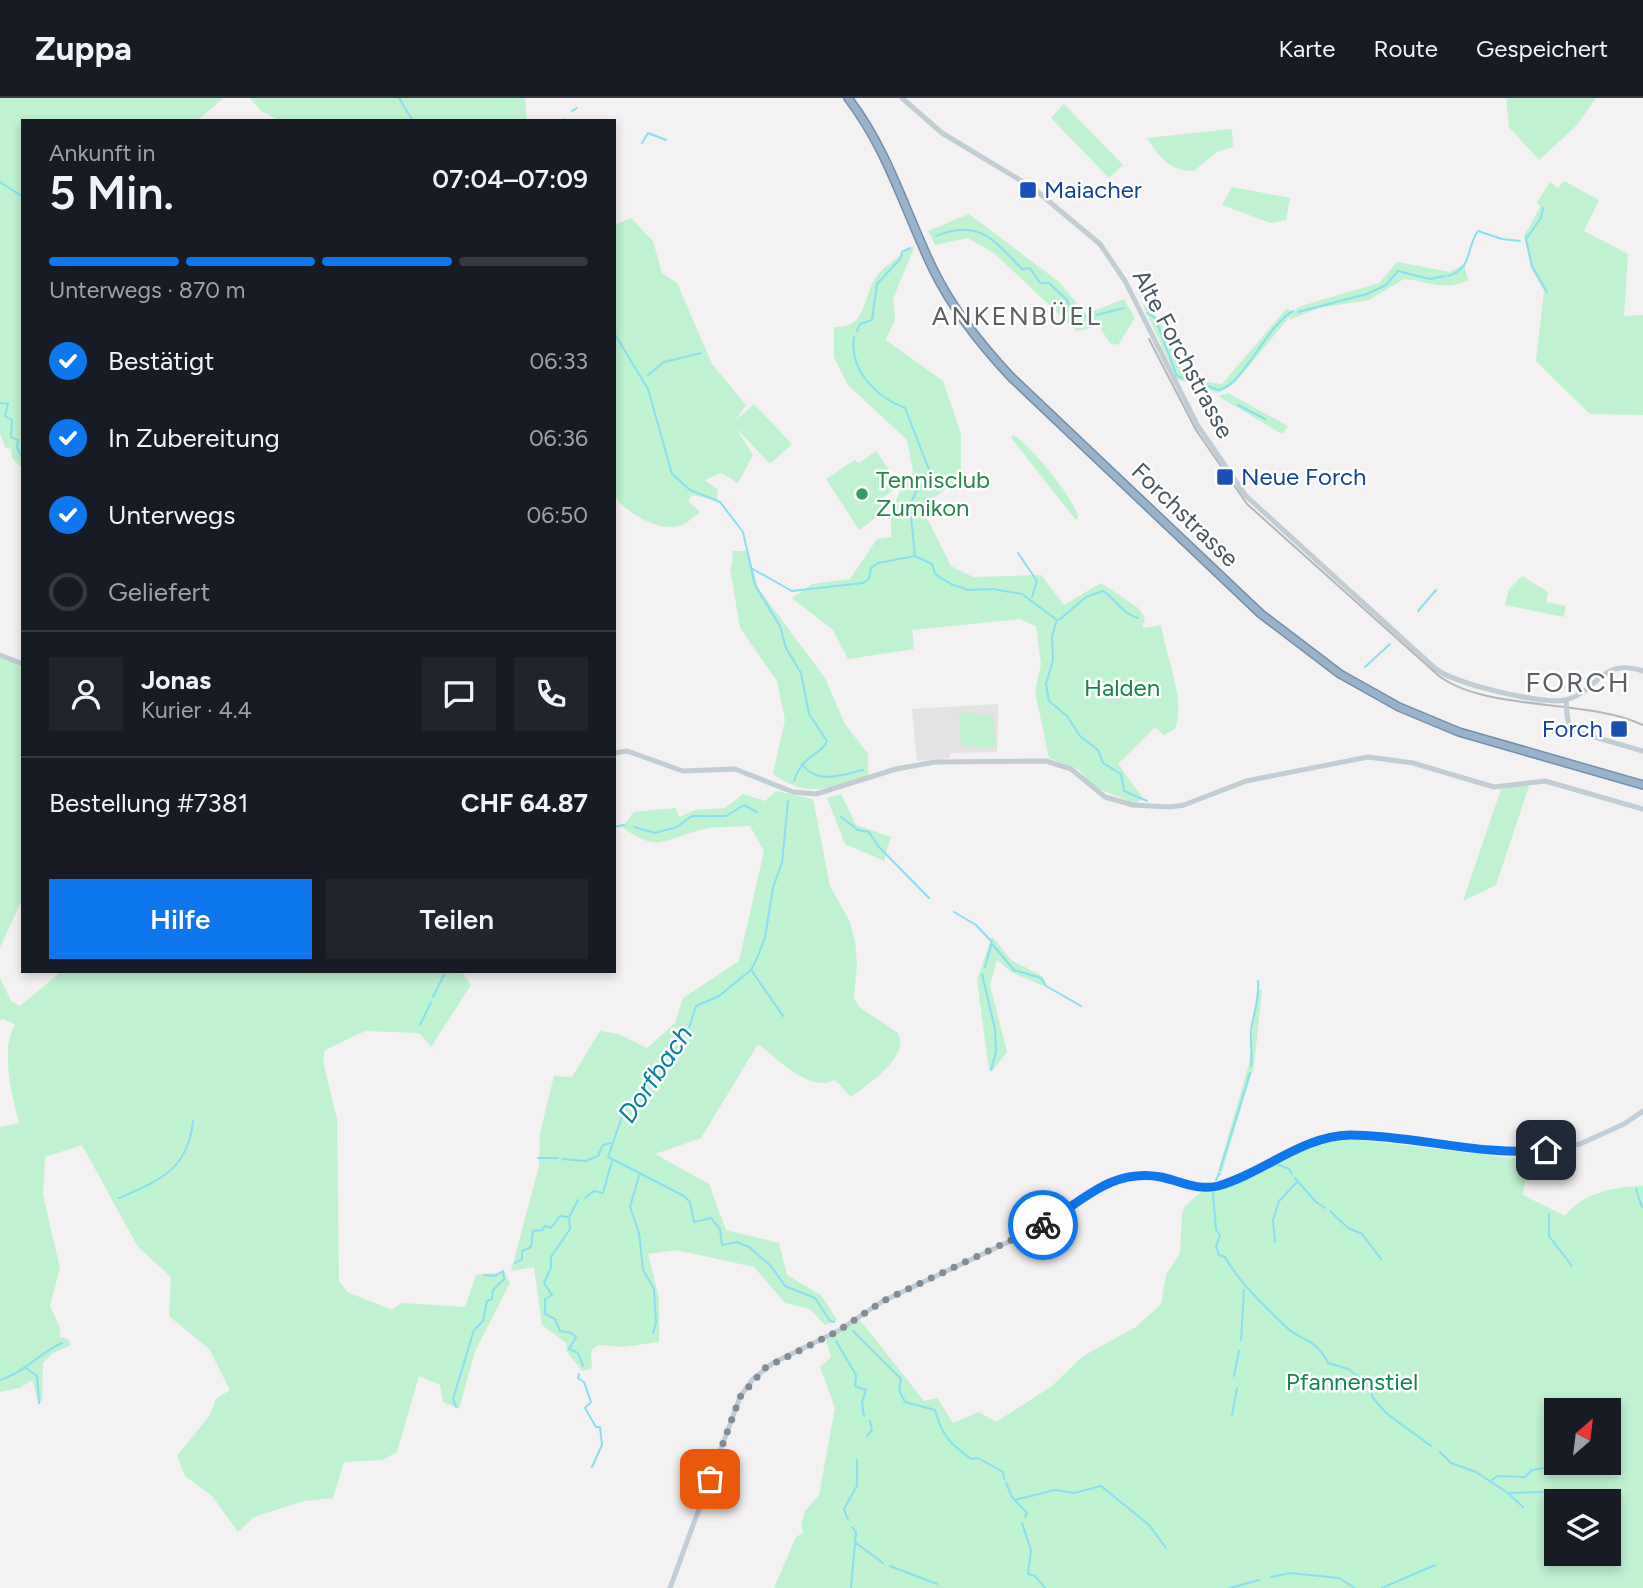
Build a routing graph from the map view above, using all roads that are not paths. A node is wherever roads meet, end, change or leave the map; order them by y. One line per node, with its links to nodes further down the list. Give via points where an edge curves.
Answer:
1 (902, 98): 6 (street, Alte Forchstrasse, via 942,133 1034,188 1100,244 1125,281 1198,426 1266,518 1447,677)
2 (850, 100): 9 (highway, Forchstrasse, via 895,169 942,280 978,335 1013,374 1268,616 1344,673 1421,714 1482,737)
3 (0, 654): 4 (street)
4 (21, 663)
5 (1643, 671): 6 (street, via 1613,669)
6 (1566, 700): 7 (street, bridge, via 1574,731)
7 (1643, 751)
8 (616, 753): 10 (street, via 626,751 683,771 735,769 793,792 816,794 935,762 1046,761 1071,769 1105,797 1133,805 1170,807 1246,781 1368,757 1413,763 1494,787 1545,781)
9 (1643, 784)
10 (1643, 809)
11 (1643, 1111): 12 (main road, via 1580,1144 1546,1150 1518,1152 1378,1136 1338,1136 1312,1142 1213,1187 1148,1175 1119,1178 1097,1187 1038,1228 883,1301 753,1379 740,1397)
12 (670, 1588)

